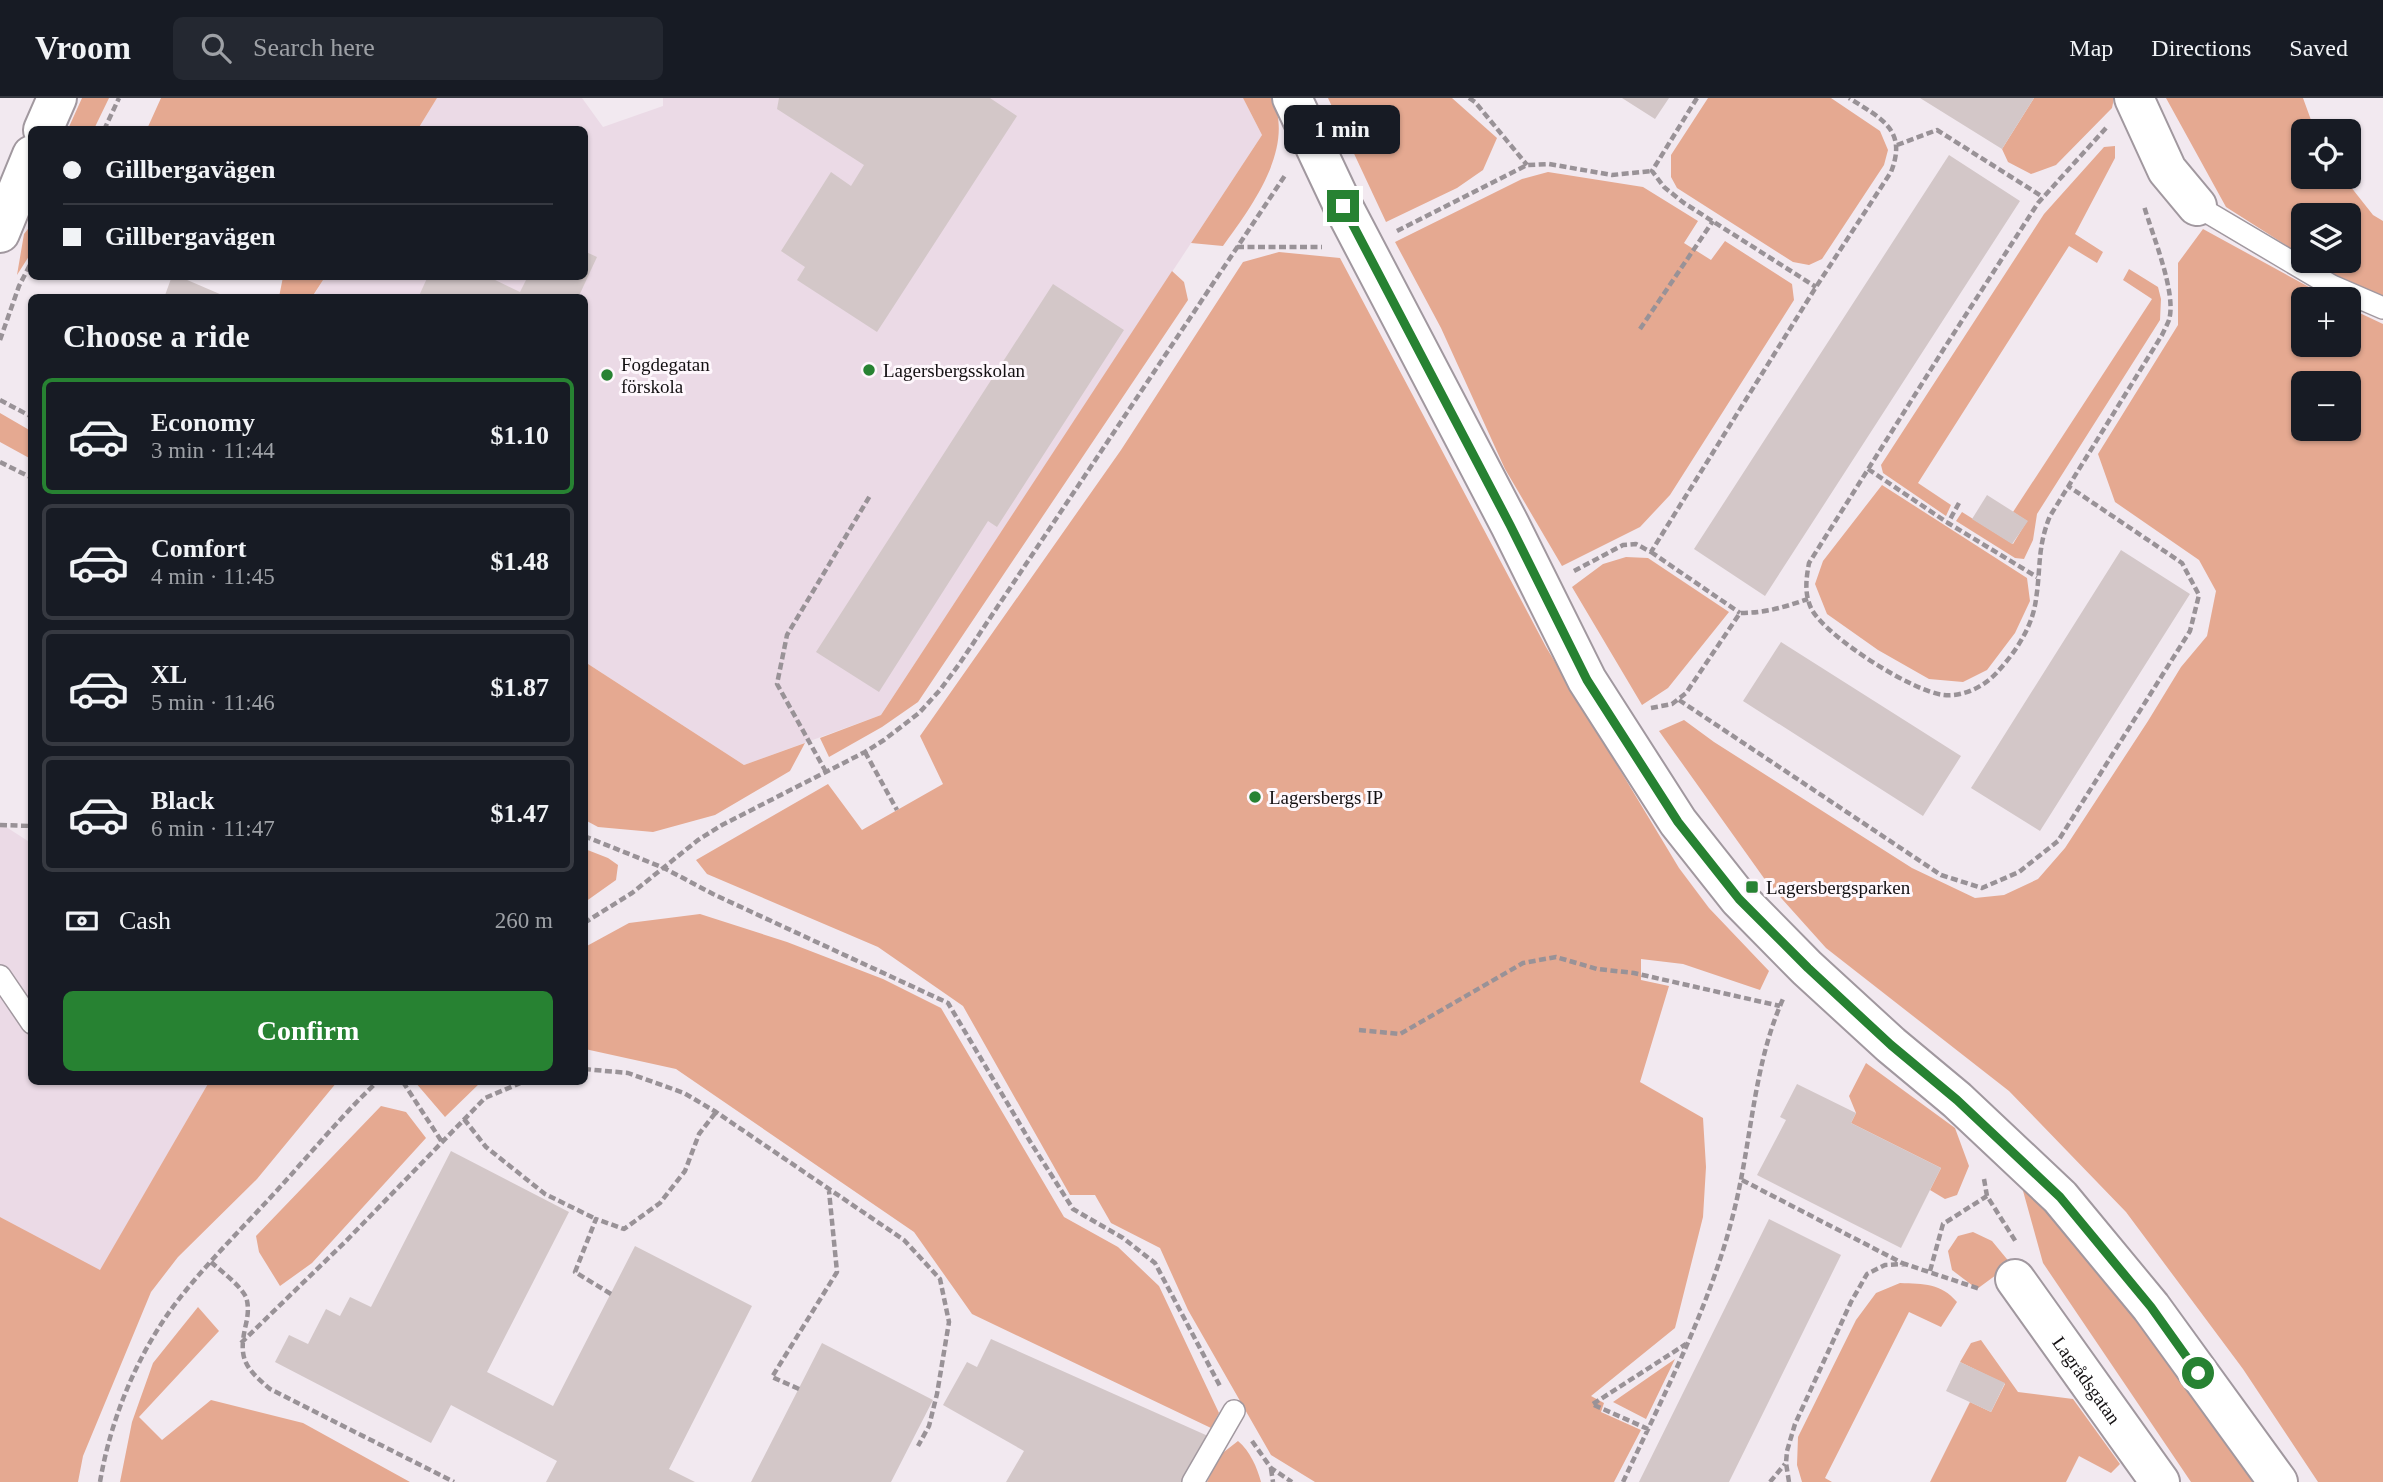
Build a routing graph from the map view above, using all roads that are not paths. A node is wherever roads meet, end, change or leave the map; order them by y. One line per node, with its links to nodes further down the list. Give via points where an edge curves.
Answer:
1 (57, 98): 4 (street)
2 (1292, 98): 15 (street, via 1587,680 1678,822 1739,899 1808,968 2060,1197 2151,1307)
3 (2136, 102): 6 (street, via 2167,170)
4 (45, 126)
5 (28, 164): 7 (street)
6 (2197, 206): 8 (lane, via 2332,286)
7 (0, 233)
8 (2383, 308)
9 (0, 976): 10 (lane)
10 (28, 1017)
11 (2015, 1279): 14 (street, Lagrådsgatan)
12 (1234, 1411): 13 (lane)
13 (1193, 1482)
14 (2160, 1482)
15 (2278, 1482)

